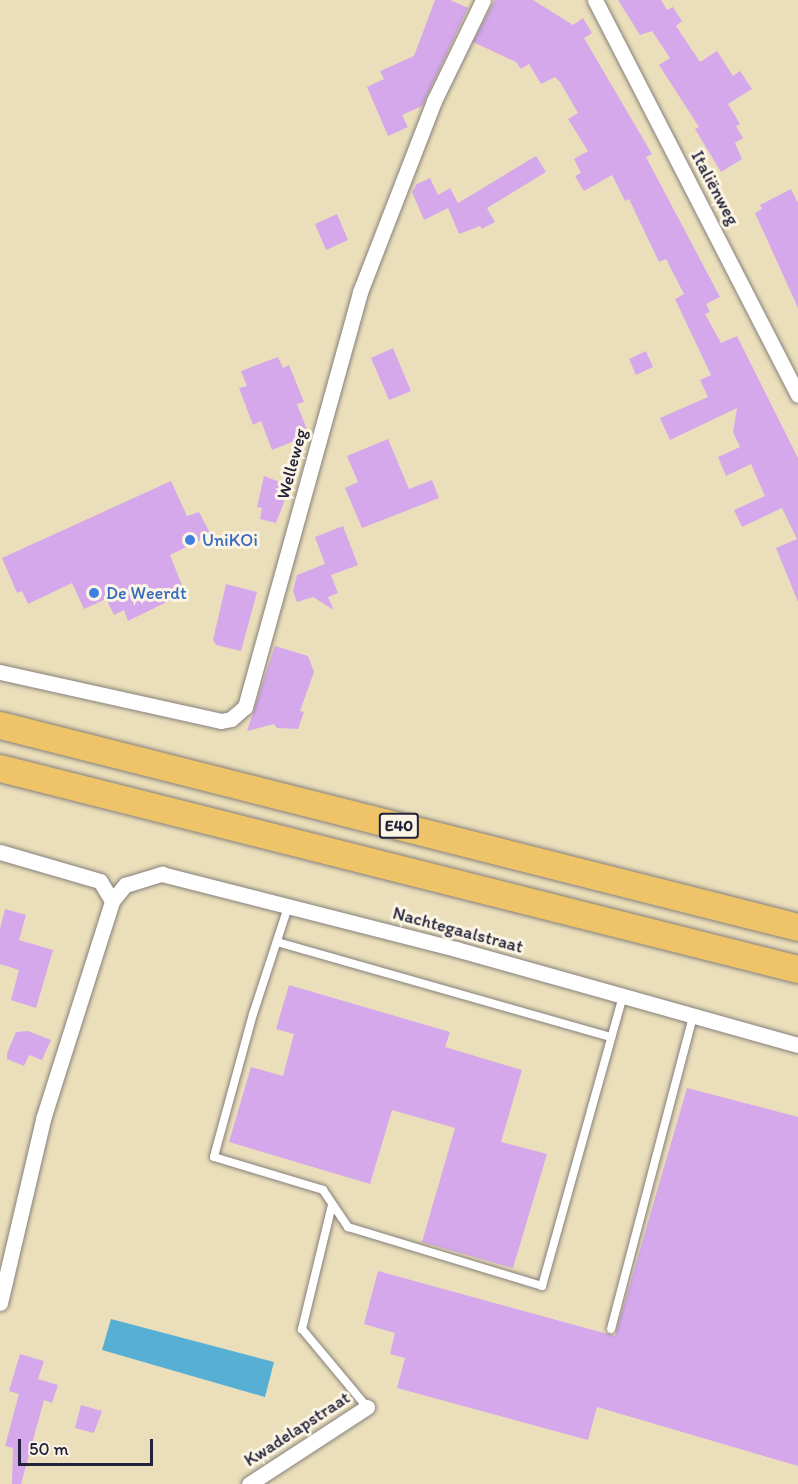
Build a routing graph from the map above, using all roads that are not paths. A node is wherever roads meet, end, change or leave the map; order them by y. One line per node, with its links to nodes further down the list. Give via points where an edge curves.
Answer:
1 (483, 0): 4 (street, Welleweg, via 434,101 360,292 245,707 231,719 221,721)
2 (595, 0): 3 (street, Italiënweg)
3 (798, 395)
4 (0, 672)
5 (0, 725): 10 (highway, E40)
6 (0, 768): 12 (highway, E40)
7 (0, 852): 8 (street, via 100,881)
8 (112, 900): 9 (street, Nachtegaalstraat, via 126,885 162,874); 18 (street, via 43,1119)
9 (288, 907): 11 (lane); 13 (street, Nachtegaalstraat)
10 (798, 927)
11 (277, 942): 15 (lane); 17 (lane, via 214,1157 323,1190)
12 (798, 969)
13 (623, 996): 14 (street, Nachtegaalstraat); 15 (lane)
14 (693, 1016): 16 (street, Nachtegaalstraat); 19 (lane)
15 (611, 1037): 17 (lane, via 542,1286 348,1227)
16 (798, 1045)
17 (332, 1205): 20 (lane, via 302,1329)
18 (0, 1303)
19 (611, 1329)
20 (367, 1407): 21 (street, Kwadelapstraat)
21 (249, 1484)

